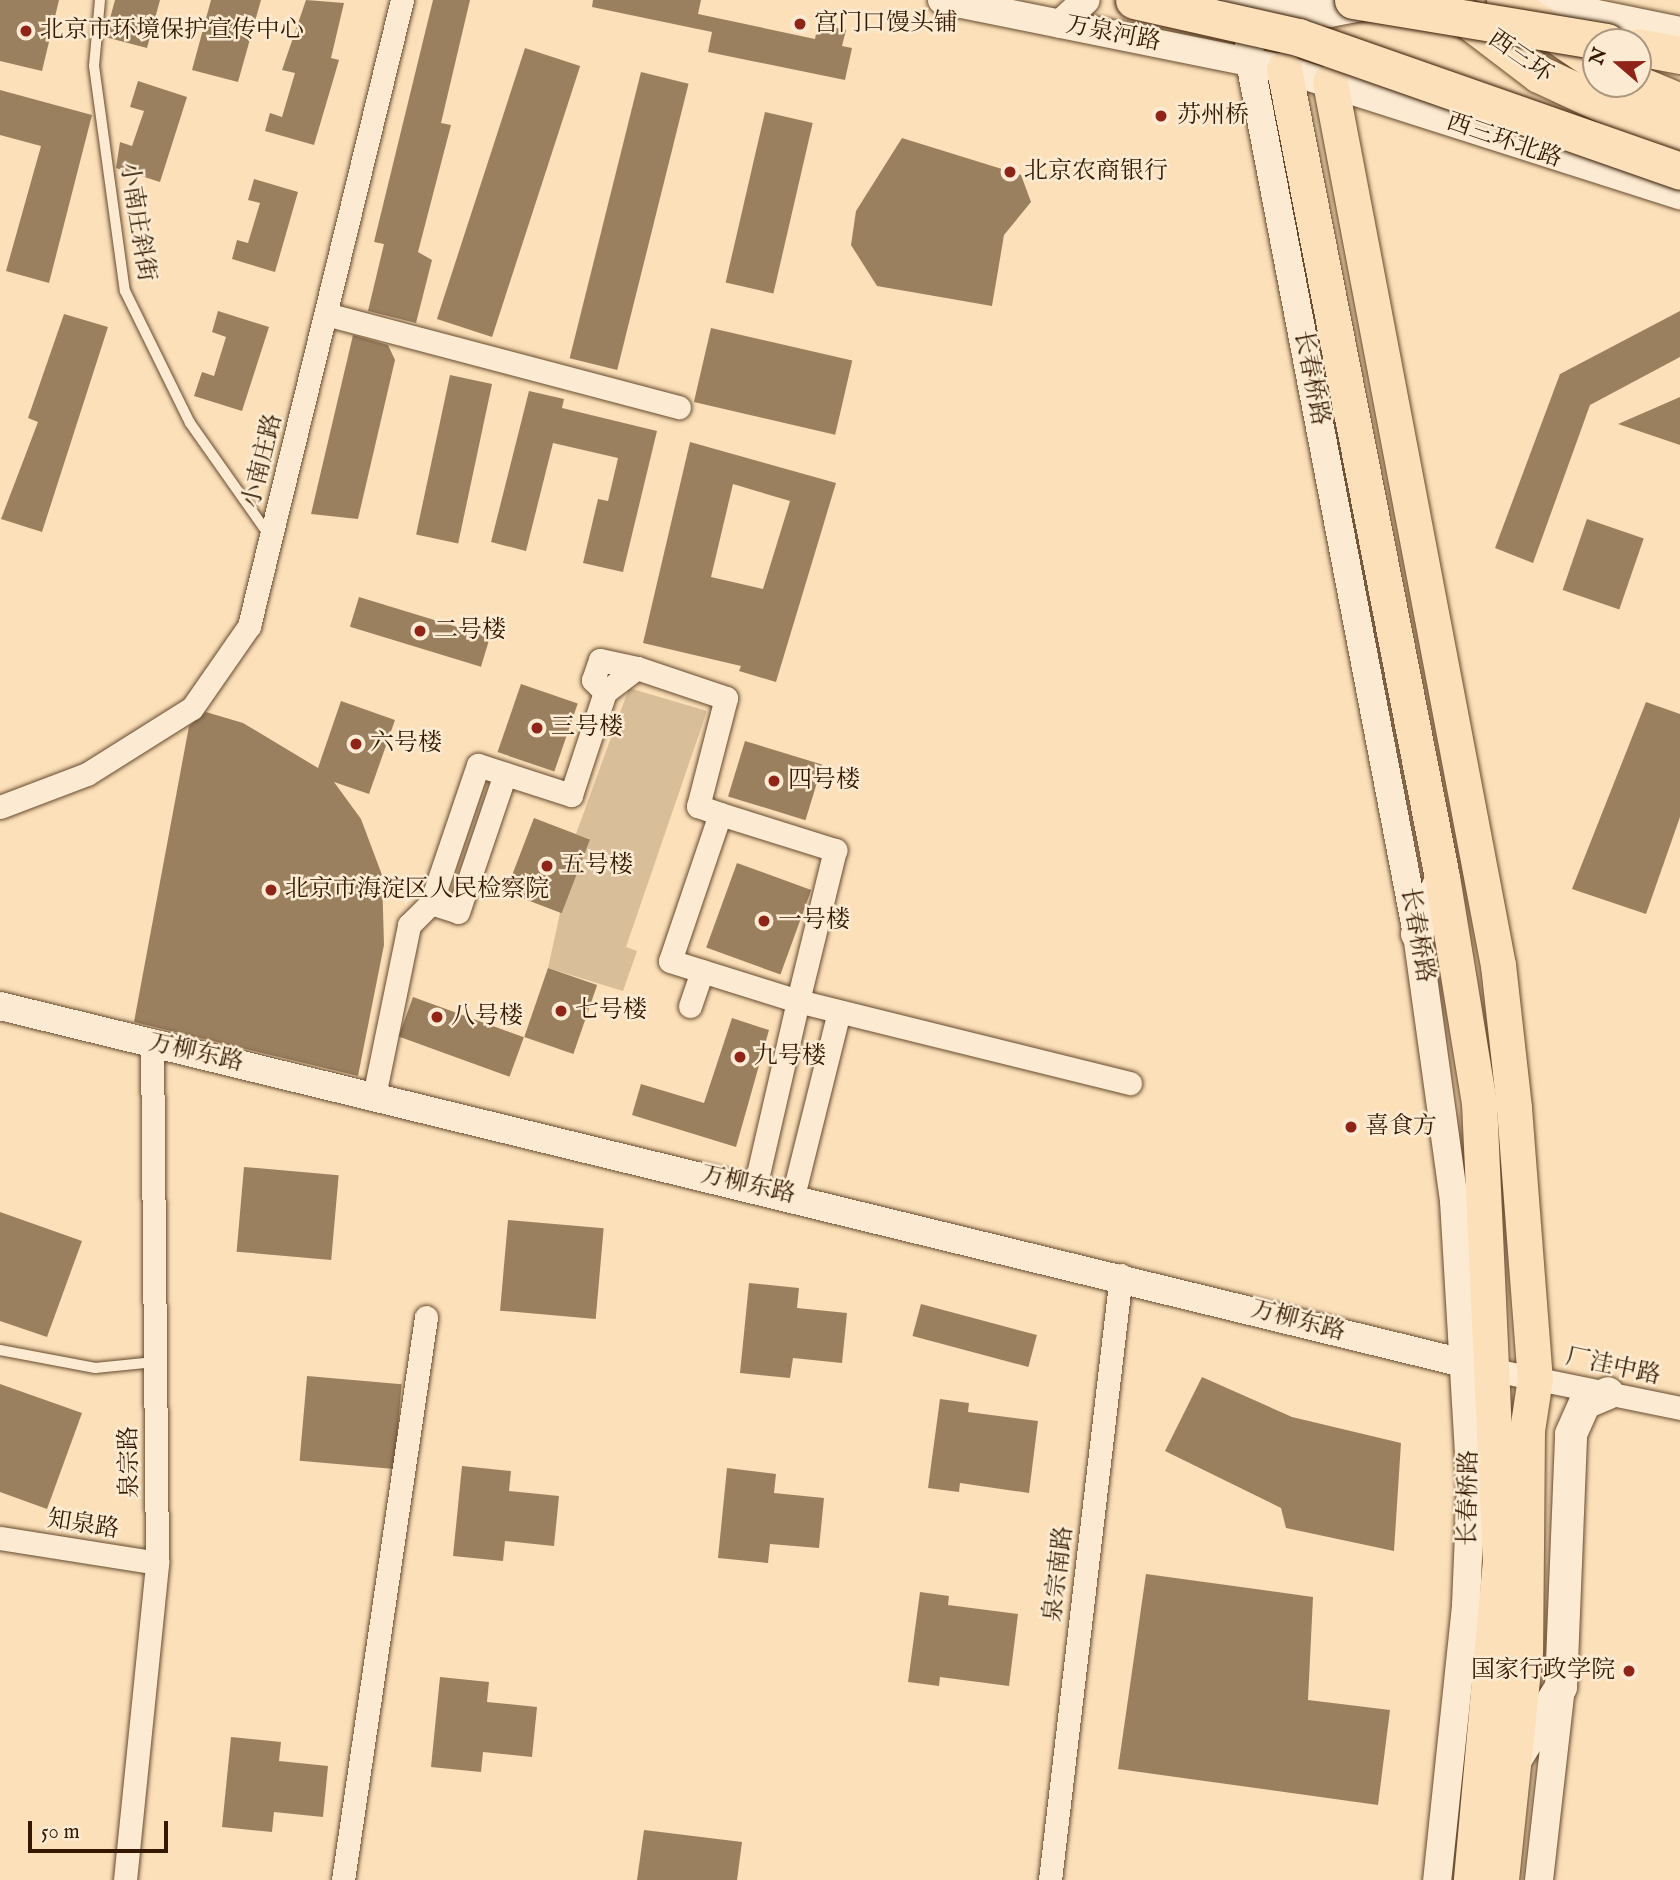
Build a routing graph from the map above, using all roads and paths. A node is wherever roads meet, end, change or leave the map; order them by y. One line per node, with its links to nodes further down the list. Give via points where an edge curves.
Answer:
1 (100, 0): 28 (lane, 小南庄斜街, via 94,66 125,291 190,423)
2 (402, 0): 26 (street, 小南庄路)
3 (942, 0): 12 (street, 万泉河路)
4 (1087, 0): 12 (street)
5 (1134, 0): 24 (highway, bridge, via 1298,37)
6 (1393, 0): 11 (street)
7 (1441, 0): 23 (highway, 西三环, bridge, via 1539,74)
8 (1505, 0): 16 (highway, bridge, via 1555,40)
9 (1529, 0): 13 (street)
10 (1251, 2): 11 (street); 18 (street, 长春桥路); 19 (street)
11 (1339, 6): 14 (highway, bridge); 20 (street)
12 (1060, 24): 18 (street, 万泉河路)
13 (1680, 31)
14 (1582, 39)
15 (1652, 50): 17 (highway)
16 (1582, 54)
17 (1680, 55)
18 (1250, 62): 19 (street, 万泉河路); 32 (street, 长春桥路)
19 (1284, 69): 20 (street, 西三环北路); 31 (main road, 长春桥路)
20 (1341, 86): 25 (street, 西三环北路); 48 (main road, via 1398,445 1498,965)
21 (1652, 90): 22 (highway)
22 (1680, 102)
23 (1680, 140)
24 (1680, 171)
25 (1680, 195)
26 (326, 314): 27 (street); 28 (street, 小南庄路)
27 (679, 407)
28 (271, 538): 29 (street, 小南庄路, via 249,626 192,708 87,774)
29 (0, 807)
30 (720, 814): 33 (street, via 670,961); 34 (street, via 835,850); 40 (street, via 698,806 726,698 637,668 605,692 571,795 478,765 430,903 409,925)
31 (1442, 877): 32 (main road); 47 (main road, 长春桥路, via 1479,1102)
32 (1417, 934): 47 (street, 长春桥路)
33 (702, 971): 34 (street); 36 (street)
34 (797, 1001): 37 (street); 41 (street)
35 (0, 1006): 38 (street, 万柳东路)
36 (690, 1006)
37 (839, 1012): 39 (street); 42 (street)
38 (152, 1043): 40 (street, 万柳东路); 46 (street, 泉宗路)
39 (1130, 1083)
40 (374, 1096): 41 (street, 万柳东路)
41 (755, 1187): 42 (street, 万柳东路)
42 (793, 1196): 43 (street, 万柳东路)
43 (1121, 1275): 47 (street, 万柳东路); 57 (street, 泉宗南路)
44 (426, 1317): 56 (street)
45 (0, 1350): 46 (lane, via 95,1368)
46 (155, 1362): 52 (street, 泉宗路)
47 (1481, 1367): 48 (street, 厂洼中路); 58 (street, 长春桥路, via 1466,1606); 59 (main road, 长春桥路, via 1500,1560)
48 (1535, 1378): 49 (street, 厂洼中路); 54 (main road, via 1527,1430 1527,1596)
49 (1608, 1393): 50 (street, 厂洼中路); 53 (main road, via 1585,1403 1571,1434)
50 (1680, 1408)
51 (0, 1538): 52 (street, 知泉路)
52 (158, 1563): 55 (street, 泉宗路)
53 (1561, 1687): 54 (main road); 61 (street)
54 (1516, 1759): 60 (main road)
55 (125, 1880)
56 (343, 1880)
57 (1050, 1880)
58 (1437, 1880)
59 (1471, 1880)
60 (1501, 1880)
61 (1539, 1880)

